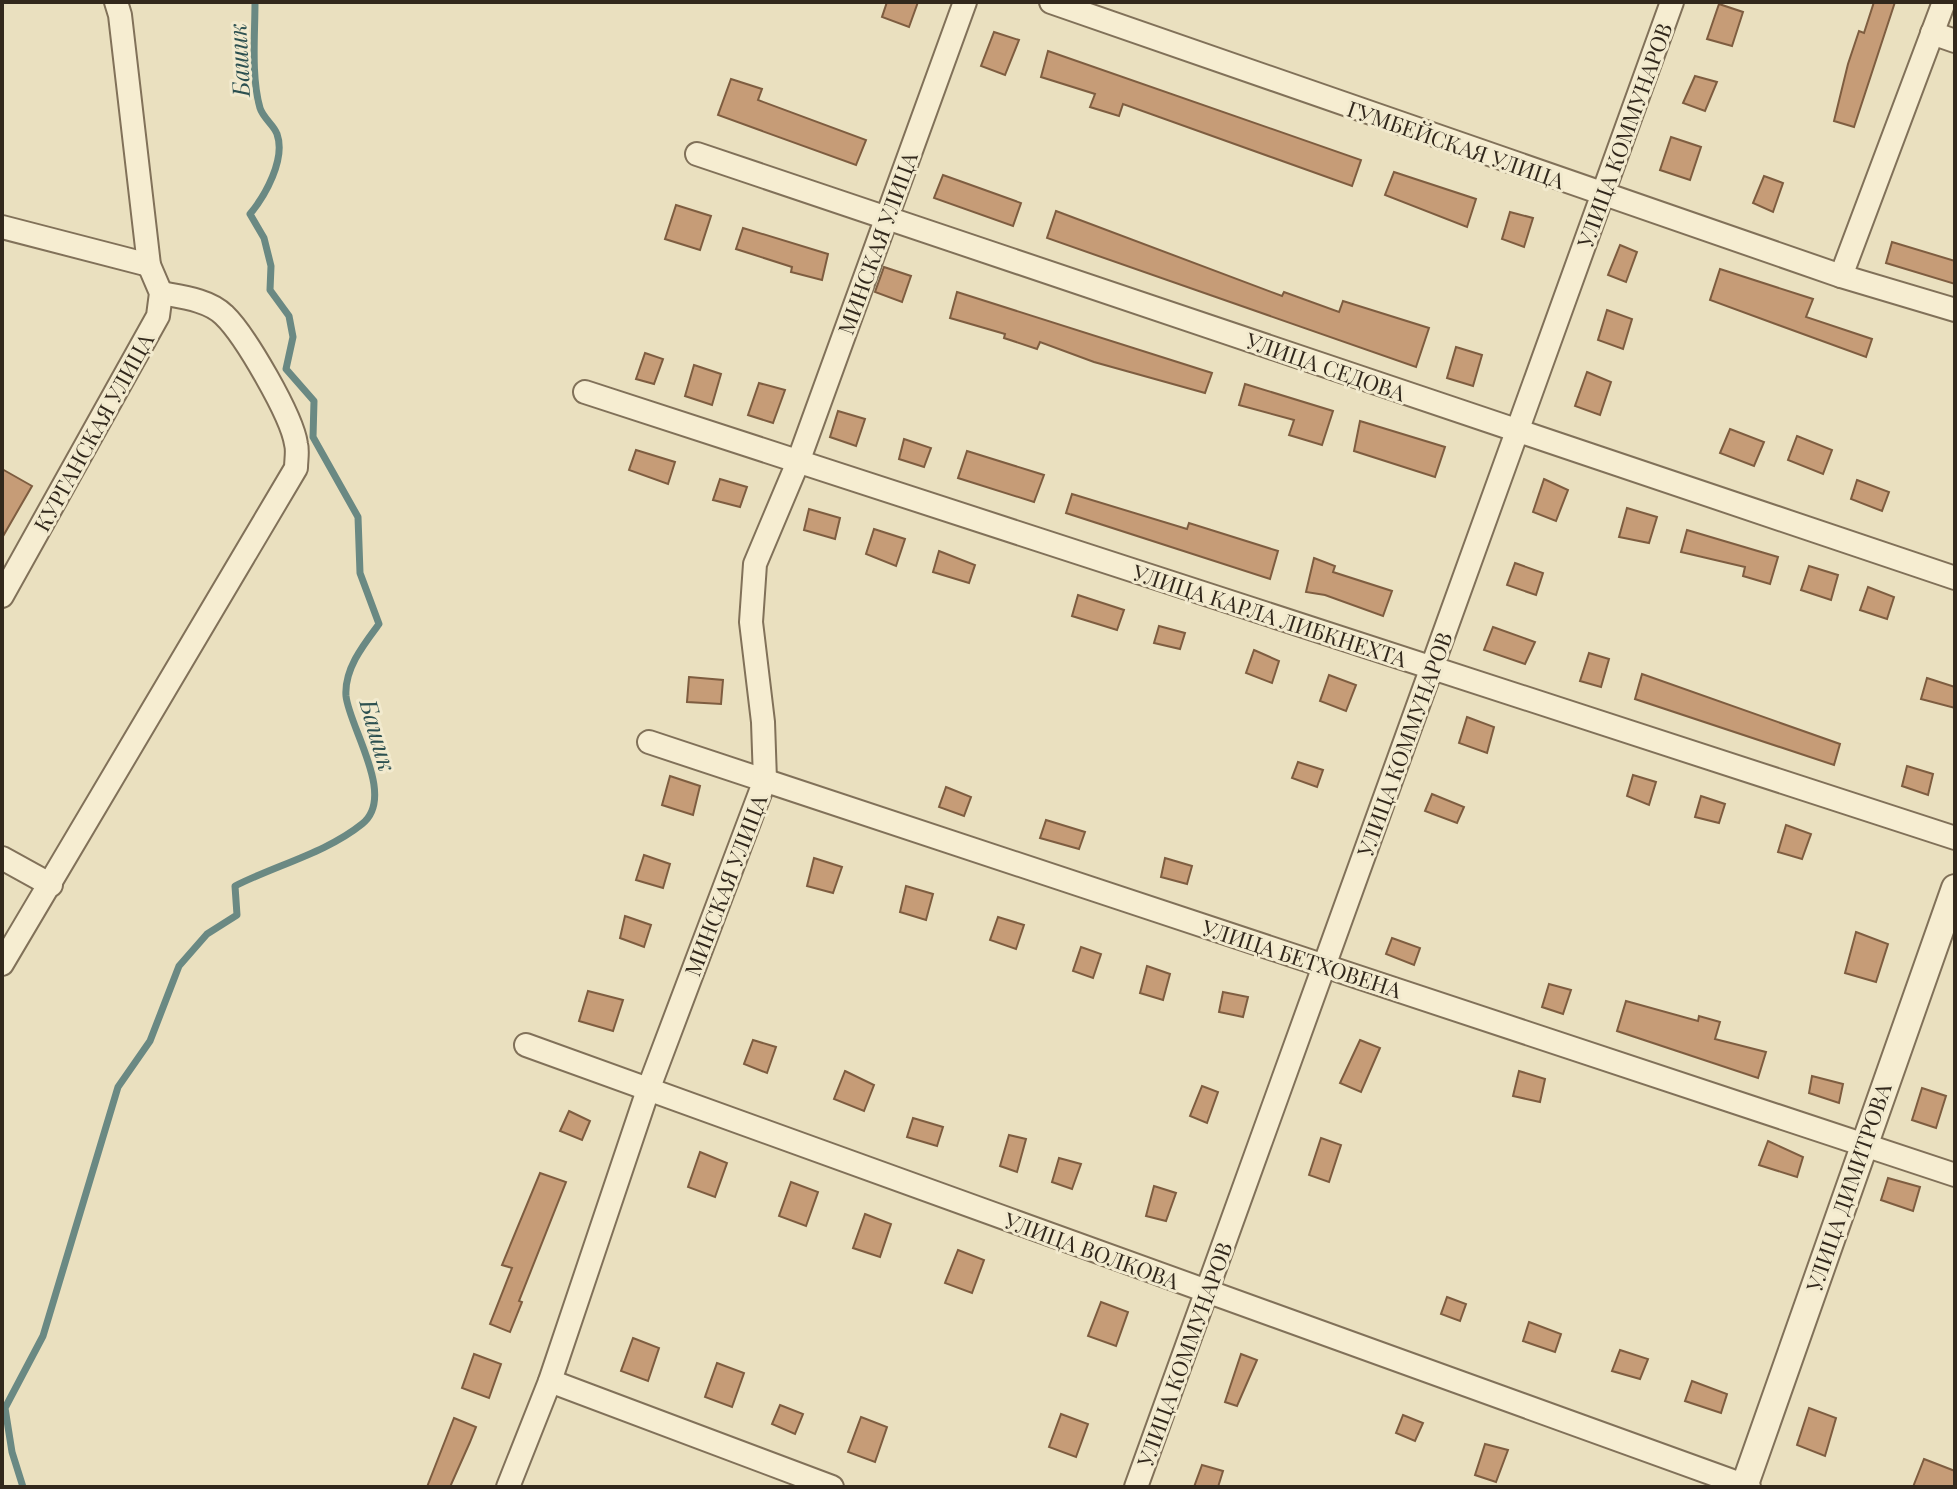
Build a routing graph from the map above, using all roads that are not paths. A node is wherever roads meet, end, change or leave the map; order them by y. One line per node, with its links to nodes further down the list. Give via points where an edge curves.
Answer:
1 (116, 2): 12 (street)
2 (965, 2): 10 (street, МИНСКАЯ УЛИЦА)
3 (1051, 2): 9 (street, ГУМБЕЙСКАЯ УЛИЦА)
4 (1672, 2): 9 (street, УЛИЦА КОММУНАРОВ)
5 (1944, 2): 6 (street)
6 (1932, 33): 7 (street); 13 (street)
7 (1955, 41)
8 (697, 154): 10 (street, УЛИЦА СЕДОВА)
9 (1602, 195): 13 (street, ГУМБЕЙСКАЯ УЛИЦА); 17 (street, УЛИЦА КОММУНАРОВ)
10 (886, 218): 17 (street, УЛИЦА СЕДОВА); 18 (street, МИНСКАЯ УЛИЦА)
11 (2, 227): 12 (street)
12 (149, 265): 14 (street)
13 (1841, 276): 15 (street, ГУМБЕЙСКАЯ УЛИЦА)
14 (161, 293): 20 (street, КУРГАНСКАЯ УЛИЦА, via 158,316); 26 (street, via 196,300 223,313 290,422 296,468)
15 (1955, 310)
16 (585, 392): 18 (street, УЛИЦА КАРЛА ЛИБКНЕХТА)
17 (1517, 431): 19 (street, УЛИЦА СЕДОВА); 21 (street, УЛИЦА КОММУНАРОВ)
18 (798, 462): 21 (street, УЛИЦА КАРЛА ЛИБКНЕХТА); 23 (street, МИНСКАЯ УЛИЦА, via 755,564 751,622)
19 (1955, 578)
20 (2, 596)
21 (1432, 668): 24 (street, УЛИЦА КАРЛА ЛИБКНЕХТА); 29 (street, УЛИЦА КОММУНАРОВ)
22 (649, 742): 23 (street, УЛИЦА БЕТХОВЕНА)
23 (765, 780): 29 (street, УЛИЦА БЕТХОВЕНА); 31 (street, МИНСКАЯ УЛИЦА)
24 (1955, 838)
25 (2, 858): 26 (street)
26 (51, 885): 28 (street)
27 (1955, 888): 32 (street, УЛИЦА ДИМИТРОВА)
28 (2, 964)
29 (1324, 966): 32 (street, УЛИЦА БЕТХОВЕНА); 34 (street, УЛИЦА КОММУНАРОВ)
30 (526, 1045): 31 (street, УЛИЦА ВОЛКОВА)
31 (648, 1090): 34 (street, УЛИЦА ВОЛКОВА); 35 (street, МИНСКАЯ УЛИЦА)
32 (1862, 1144): 33 (street, УЛИЦА БЕТХОВЕНА); 39 (street, УЛИЦА ДИМИТРОВА)
33 (1955, 1175)
34 (1207, 1291): 38 (street, УЛИЦА КОММУНАРОВ); 39 (street, УЛИЦА ВОЛКОВА)
35 (550, 1381): 36 (street, МИНСКАЯ УЛИЦА); 37 (street)
36 (508, 1487)
37 (832, 1487)
38 (1136, 1487)
39 (1746, 1487)

